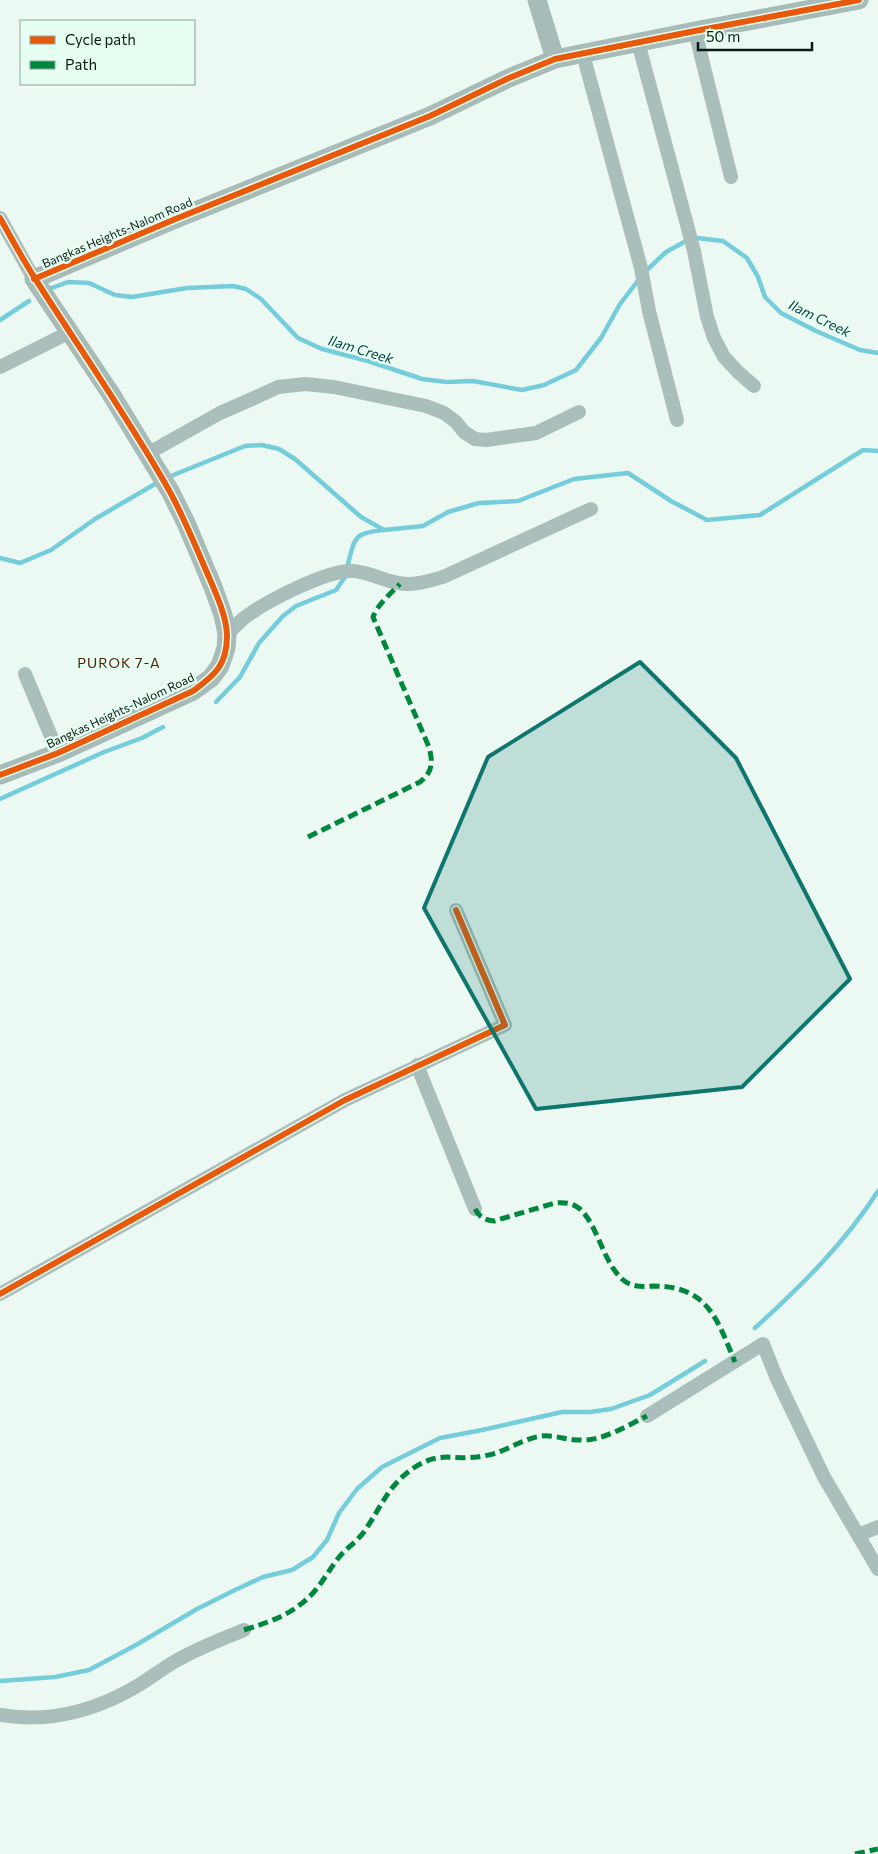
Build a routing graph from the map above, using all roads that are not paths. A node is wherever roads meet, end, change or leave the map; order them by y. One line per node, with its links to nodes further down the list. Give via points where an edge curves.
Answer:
1 (538, 0): 6 (street)
2 (859, 0): 3 (street, Bangkas Heights-Nalom Road)
3 (695, 31): 4 (street, Bangkas Heights-Nalom Road); 7 (street)
4 (638, 42): 5 (street, Bangkas Heights-Nalom Road); 12 (street, via 694,252 711,331 724,357)
5 (583, 54): 6 (street, Bangkas Heights-Nalom Road); 14 (street, via 641,268)
6 (555, 59): 9 (street, Bangkas Heights-Nalom Road, via 430,116)
7 (731, 177)
8 (0, 218): 9 (street)
9 (34, 279): 10 (street, Bangkas Heights-Nalom Road)
10 (70, 332): 11 (street); 15 (street, Bangkas Heights-Nalom Road)
11 (0, 367)
12 (754, 386)
13 (579, 412): 15 (street, via 536,433 475,439 444,413 426,406 305,384 278,387 220,413)
14 (677, 420)
15 (147, 454): 17 (street, Bangkas Heights-Nalom Road, via 186,523 213,587)
16 (591, 509): 17 (street, via 443,577 400,584 369,573 350,571 330,575 264,606)
17 (227, 634): 19 (street, Bangkas Heights-Nalom Road, via 220,666 212,678 193,691)
18 (25, 674): 19 (street)
19 (58, 753): 20 (street, Bangkas Heights-Nalom Road)
20 (0, 775)
21 (456, 910): 22 (street, via 505,1025)
22 (417, 1065): 23 (street); 24 (street, via 345,1100)
23 (475, 1209)
24 (0, 1294)
25 (647, 1416): 27 (street, via 763,1344 824,1477)
26 (878, 1526): 27 (street)
27 (858, 1535): 28 (street)
28 (878, 1569)
29 (244, 1630): 30 (street, via 203,1646 133,1689 83,1710 49,1718)
30 (0, 1715)

